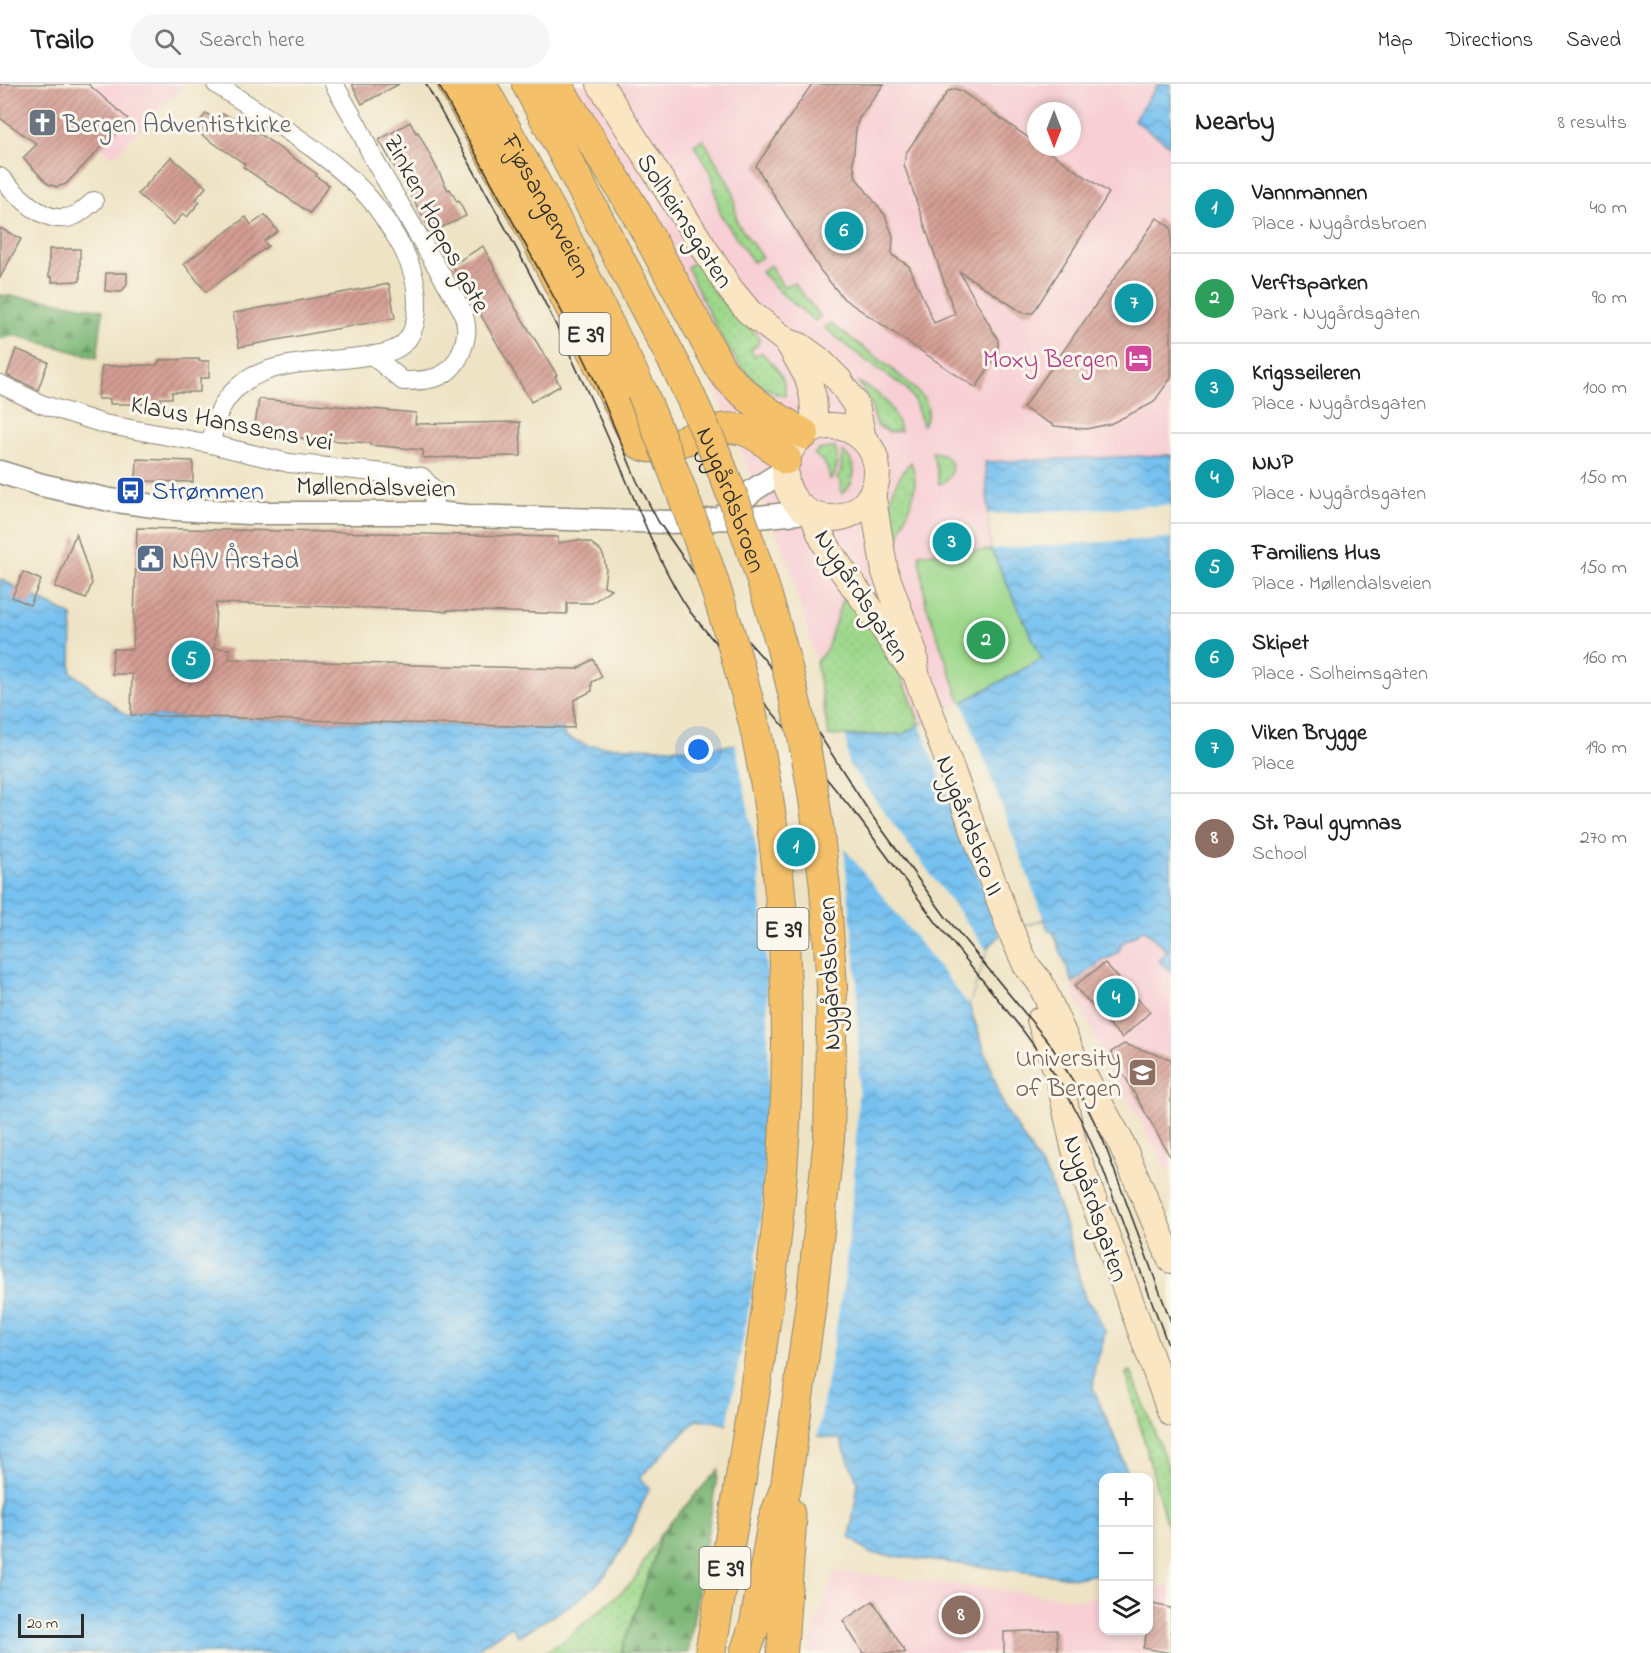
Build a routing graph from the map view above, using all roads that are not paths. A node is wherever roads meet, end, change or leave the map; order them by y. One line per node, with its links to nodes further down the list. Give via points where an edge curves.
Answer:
1 (216, 84): 11 (street, via 329,161 369,197 403,248 415,275 415,325 402,345)
2 (334, 84): 11 (street, Zinken Hopps gate, via 462,310 468,334 458,363 446,373 425,381 403,381)
3 (453, 84): 16 (highway, E 39, via 542,249 634,438 644,446 656,448)
4 (482, 84): 15 (highway, Fjøsangerveien / E 39, via 569,244)
5 (527, 84): 13 (highway, Fjøsangerveien / E 39)
6 (556, 84): 12 (highway, via 634,208)
7 (600, 84): 10 (main road, Solheimsgaten, via 730,289 749,312)
8 (0, 177): 9 (street, via 25,203 52,216 75,215)
9 (94, 201)
10 (788, 342): 17 (main road, Solheimsgaten, via 808,378 813,397); 18 (main road, Solheimsgaten, via 818,359 838,380 856,405)
11 (372, 355): 19 (street, via 285,366 244,380 217,417)
12 (722, 371): 16 (highway, via 720,404); 17 (highway, via 752,401)
13 (680, 374): 32 (highway, Nygårdsbroen / E 39, bridge, via 719,462 769,602 800,726 825,888 832,987 829,1138)
14 (0, 384): 19 (street, Klaus Hanssens vei, via 70,415)
15 (642, 392): 34 (highway, Nygårdsbroen / E 39, bridge, via 688,506 726,619 757,735 780,891 786,984 784,1133 770,1288)
16 (707, 430): 20 (highway, E 39, via 740,429)
17 (809, 431): 18 (main road, via 840,426); 20 (main road, via 790,450)
18 (863, 439): 22 (main road, via 876,462 877,478)
19 (212, 444): 23 (street, Klaus Hanssens vei, via 289,463 422,477 432,488)
20 (785, 465): 24 (main road, via 790,494); 25 (street)
21 (0, 472): 23 (street, Møllendalsveien, via 77,493 176,509)
22 (872, 493): 24 (main road, via 860,508 842,517); 26 (main road, Nygårdsgaten, via 885,572 914,652)
23 (435, 513): 25 (street, Møllendalsveien, via 667,522)
24 (811, 513): 25 (street, Møllendalsveien); 26 (main road, Nygårdsgaten, via 852,583)
25 (720, 518)
26 (916, 674): 27 (main road, Nygårdsgaten)
27 (931, 718): 28 (main road, Nygårdsbro II)
28 (1011, 931): 29 (main road, Nygårdsgaten)
29 (1026, 964): 30 (main road, Nygårdsgaten, via 1040,982 1073,1056 1120,1140); 31 (main road, Nygårdsgaten, via 1028,985 1050,1044 1074,1147)
30 (1171, 1260)
31 (1171, 1413)
32 (786, 1486): 33 (highway, E 39, via 773,1522); 36 (highway, E 39, via 791,1524)
33 (756, 1639): 35 (highway, E 39)
34 (710, 1653)
35 (745, 1653)
36 (782, 1653)

